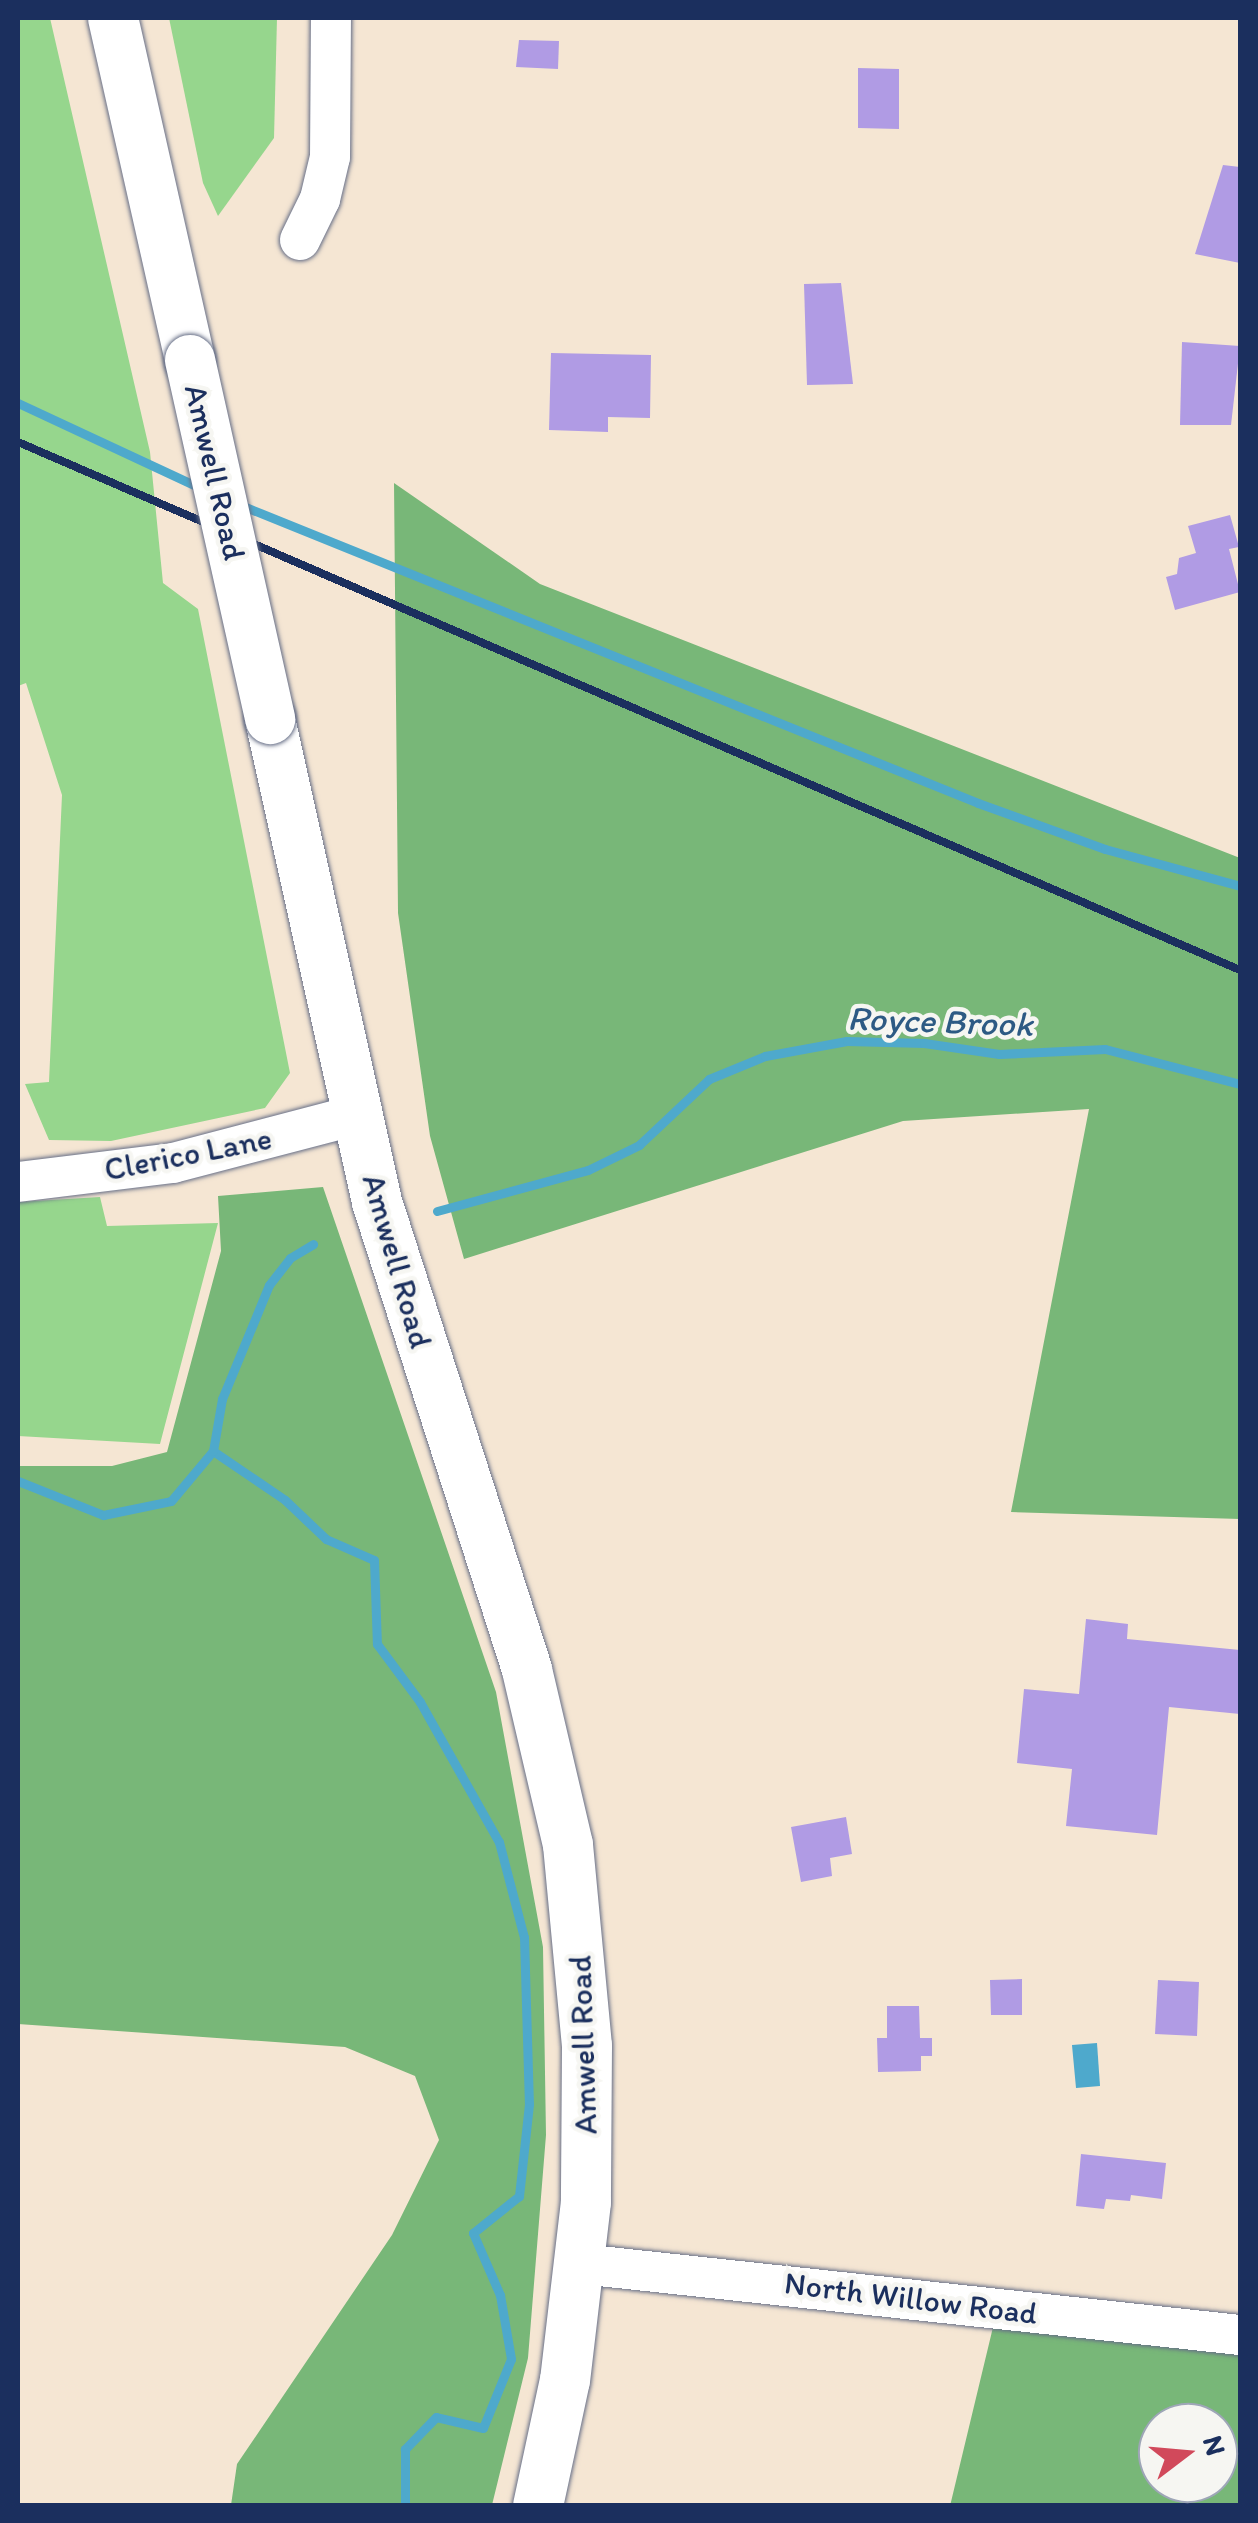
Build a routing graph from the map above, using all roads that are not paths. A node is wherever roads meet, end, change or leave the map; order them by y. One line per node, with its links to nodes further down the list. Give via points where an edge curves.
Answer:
1 (113, 18): 4 (main road, Amwell Road, bridge)
2 (331, 18): 3 (street, via 330,157)
3 (300, 240)
4 (356, 1115): 5 (street, Clerico Lane, via 173,1163); 6 (main road, Amwell Road, via 400,1284 528,1670 568,1846 587,2046)
5 (18, 1182)
6 (581, 2264): 7 (street, North Willow Road); 8 (main road, Amwell Road)
7 (1240, 2335)
8 (538, 2506)

